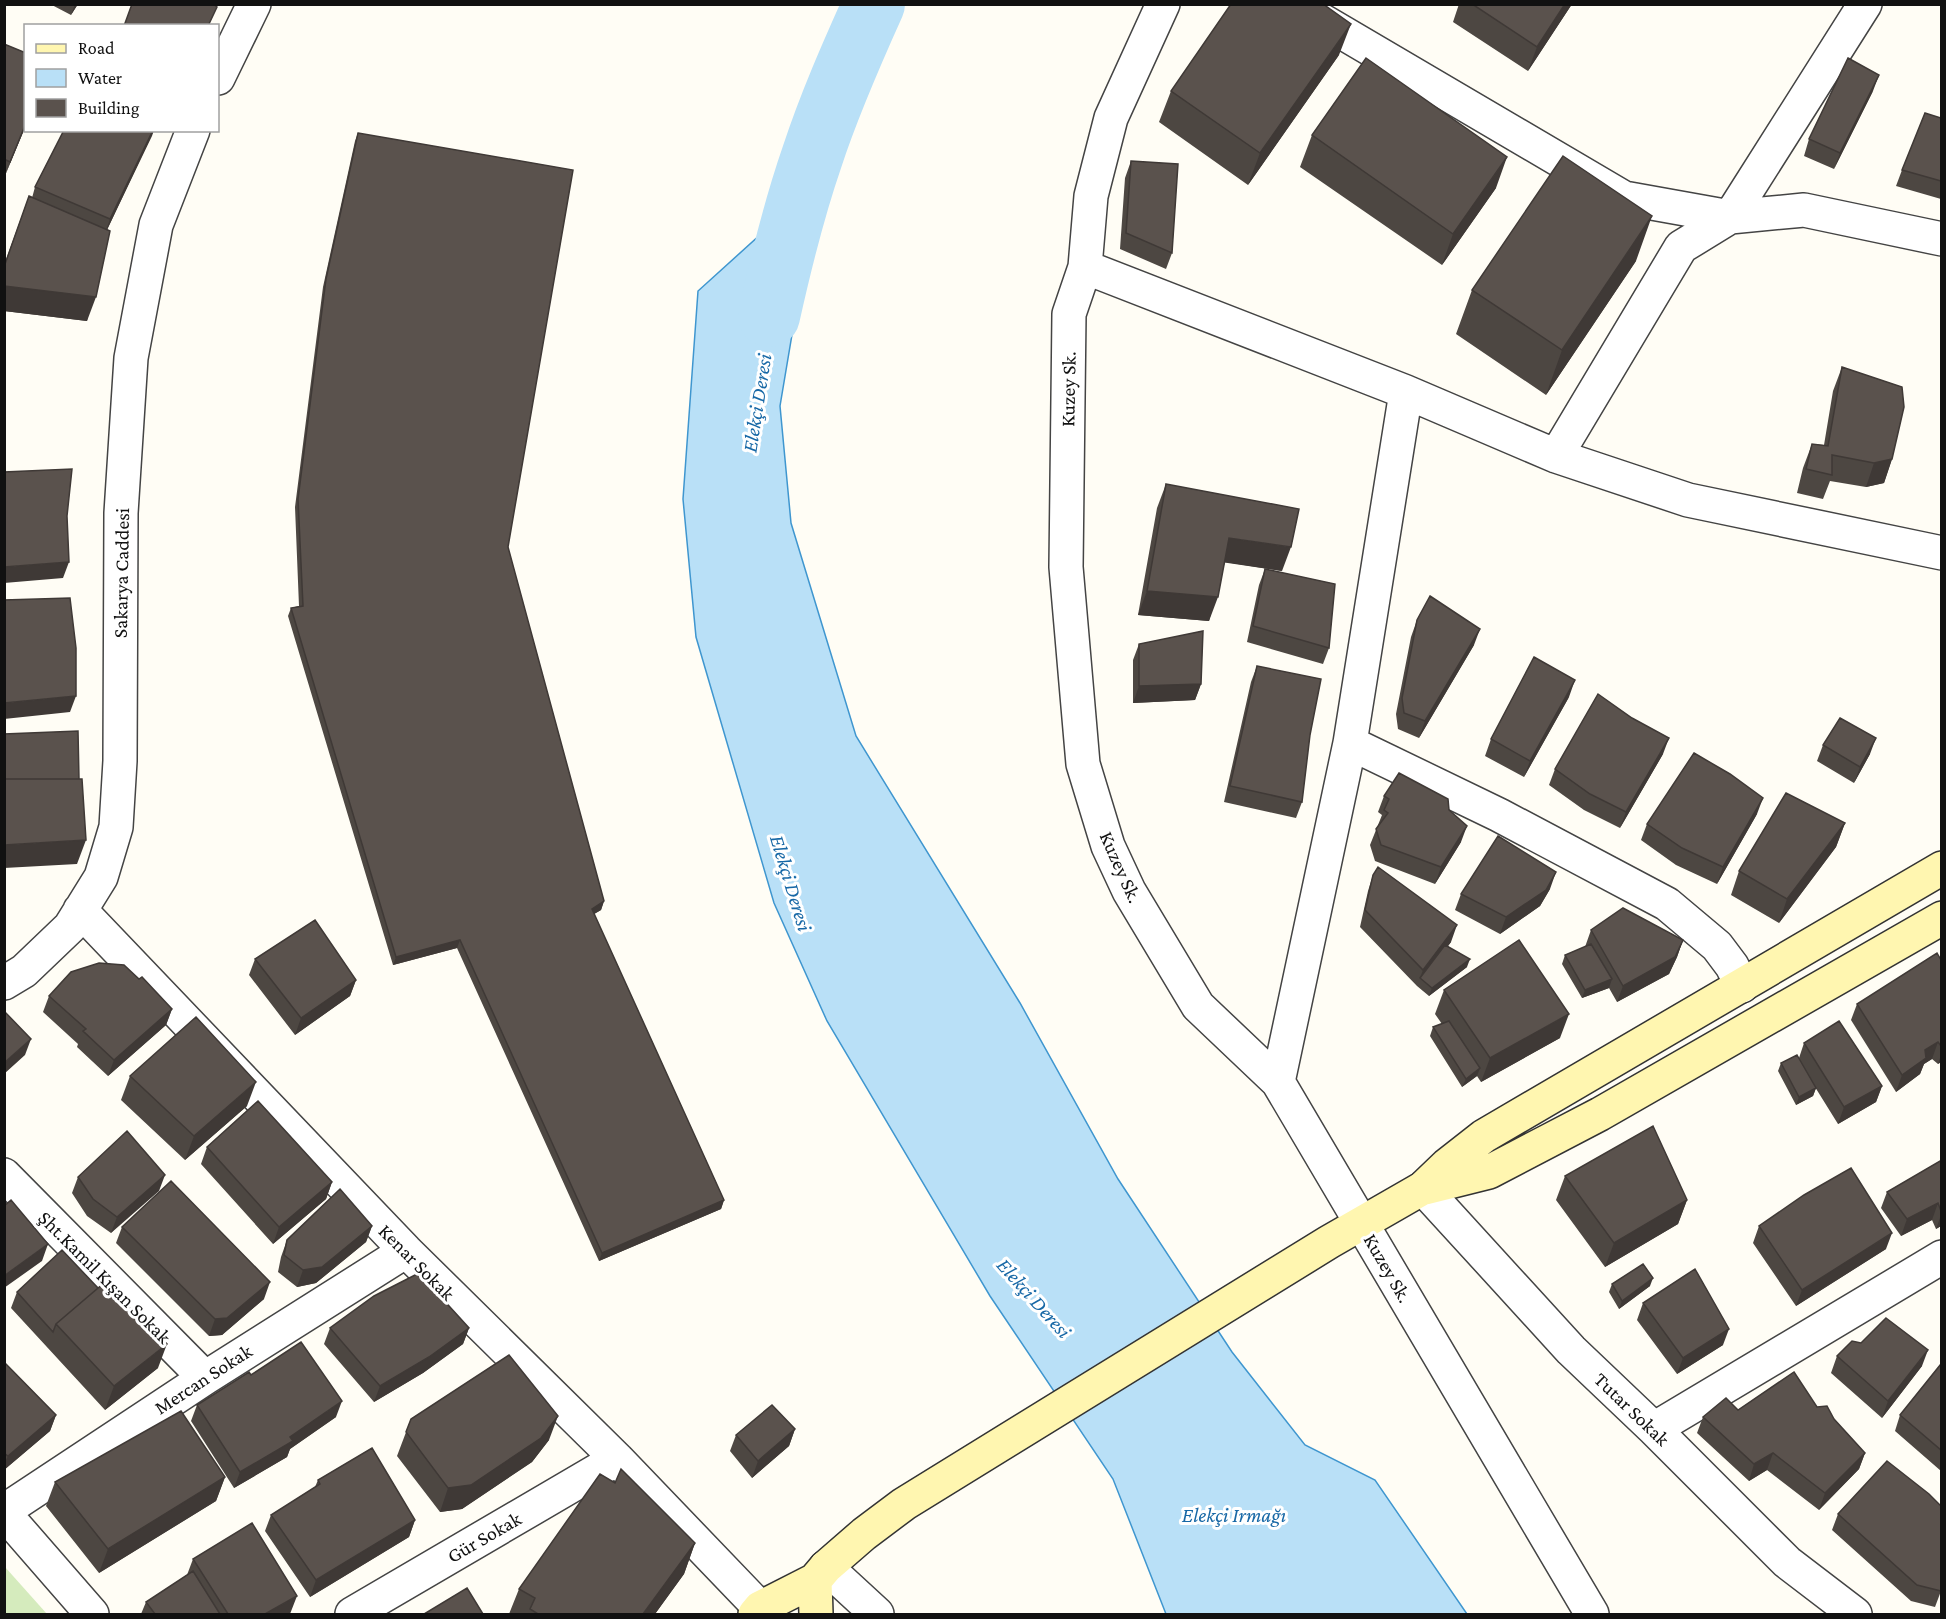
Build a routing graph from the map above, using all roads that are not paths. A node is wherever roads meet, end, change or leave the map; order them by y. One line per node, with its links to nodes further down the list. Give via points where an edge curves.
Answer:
1 (254, 4): 5 (street)
2 (1163, 4): 9 (street, Kuzey Sk., via 1111,118 1091,196)
3 (1294, 4): 7 (street, via 1624,198)
4 (1865, 4): 7 (street)
5 (219, 76)
6 (192, 132): 15 (street, Sakarya Caddesi, via 156,225 132,358 121,513 116,827 100,877)
7 (1730, 217): 8 (street, via 1804,210); 11 (street, via 1682,248)
8 (1941, 239)
9 (1085, 267): 10 (street); 20 (street, Kuzey Sk., via 1069,314 1066,567 1083,764 1108,846 1129,891 1198,1006)
10 (1406, 392): 11 (street); 13 (street)
11 (1556, 456): 12 (street, via 1688,500)
12 (1941, 553)
13 (1350, 743): 18 (street, via 1499,815 1667,904 1717,946); 20 (street)
14 (1929, 875): 16 (main road); 18 (main road)
15 (80, 910): 17 (street, Sakarya Caddesi, via 70,927 24,971); 26 (street, Kenar Sokak)
16 (1941, 918): 19 (main road)
17 (4, 983)
18 (1742, 986): 19 (main road); 21 (main road)
19 (1767, 1017): 22 (main road)
20 (1278, 1082): 25 (street, Kuzey Sk.)
21 (1577, 1082): 22 (main road); 24 (main road, via 1484,1136)
22 (1600, 1114): 24 (main road, via 1489,1172)
23 (4, 1176): 28 (street, Şht.Kamil Kışan Sokak)
24 (1423, 1188): 25 (main road); 29 (street, Tutar Sokak, via 1571,1350)
25 (1362, 1224): 32 (main road, via 904,1504); 38 (street, Kuzey Sk.)
26 (406, 1251): 28 (street, Mercan Sokak); 30 (street, Kenar Sokak)
27 (1941, 1257): 29 (street)
28 (205, 1378): 31 (street, Mercan Sokak)
29 (1654, 1429): 39 (street, Tutar Sokak, via 1787,1562)
30 (617, 1458): 33 (street, Kenar Sokak); 35 (street, Gür Sokak)
31 (4, 1513): 34 (street)
32 (820, 1573): 33 (main road); 36 (main road); 37 (street)
33 (757, 1611)
34 (92, 1614)
35 (352, 1614)
36 (816, 1614)
37 (877, 1614)
38 (1592, 1614)
39 (1855, 1614)

